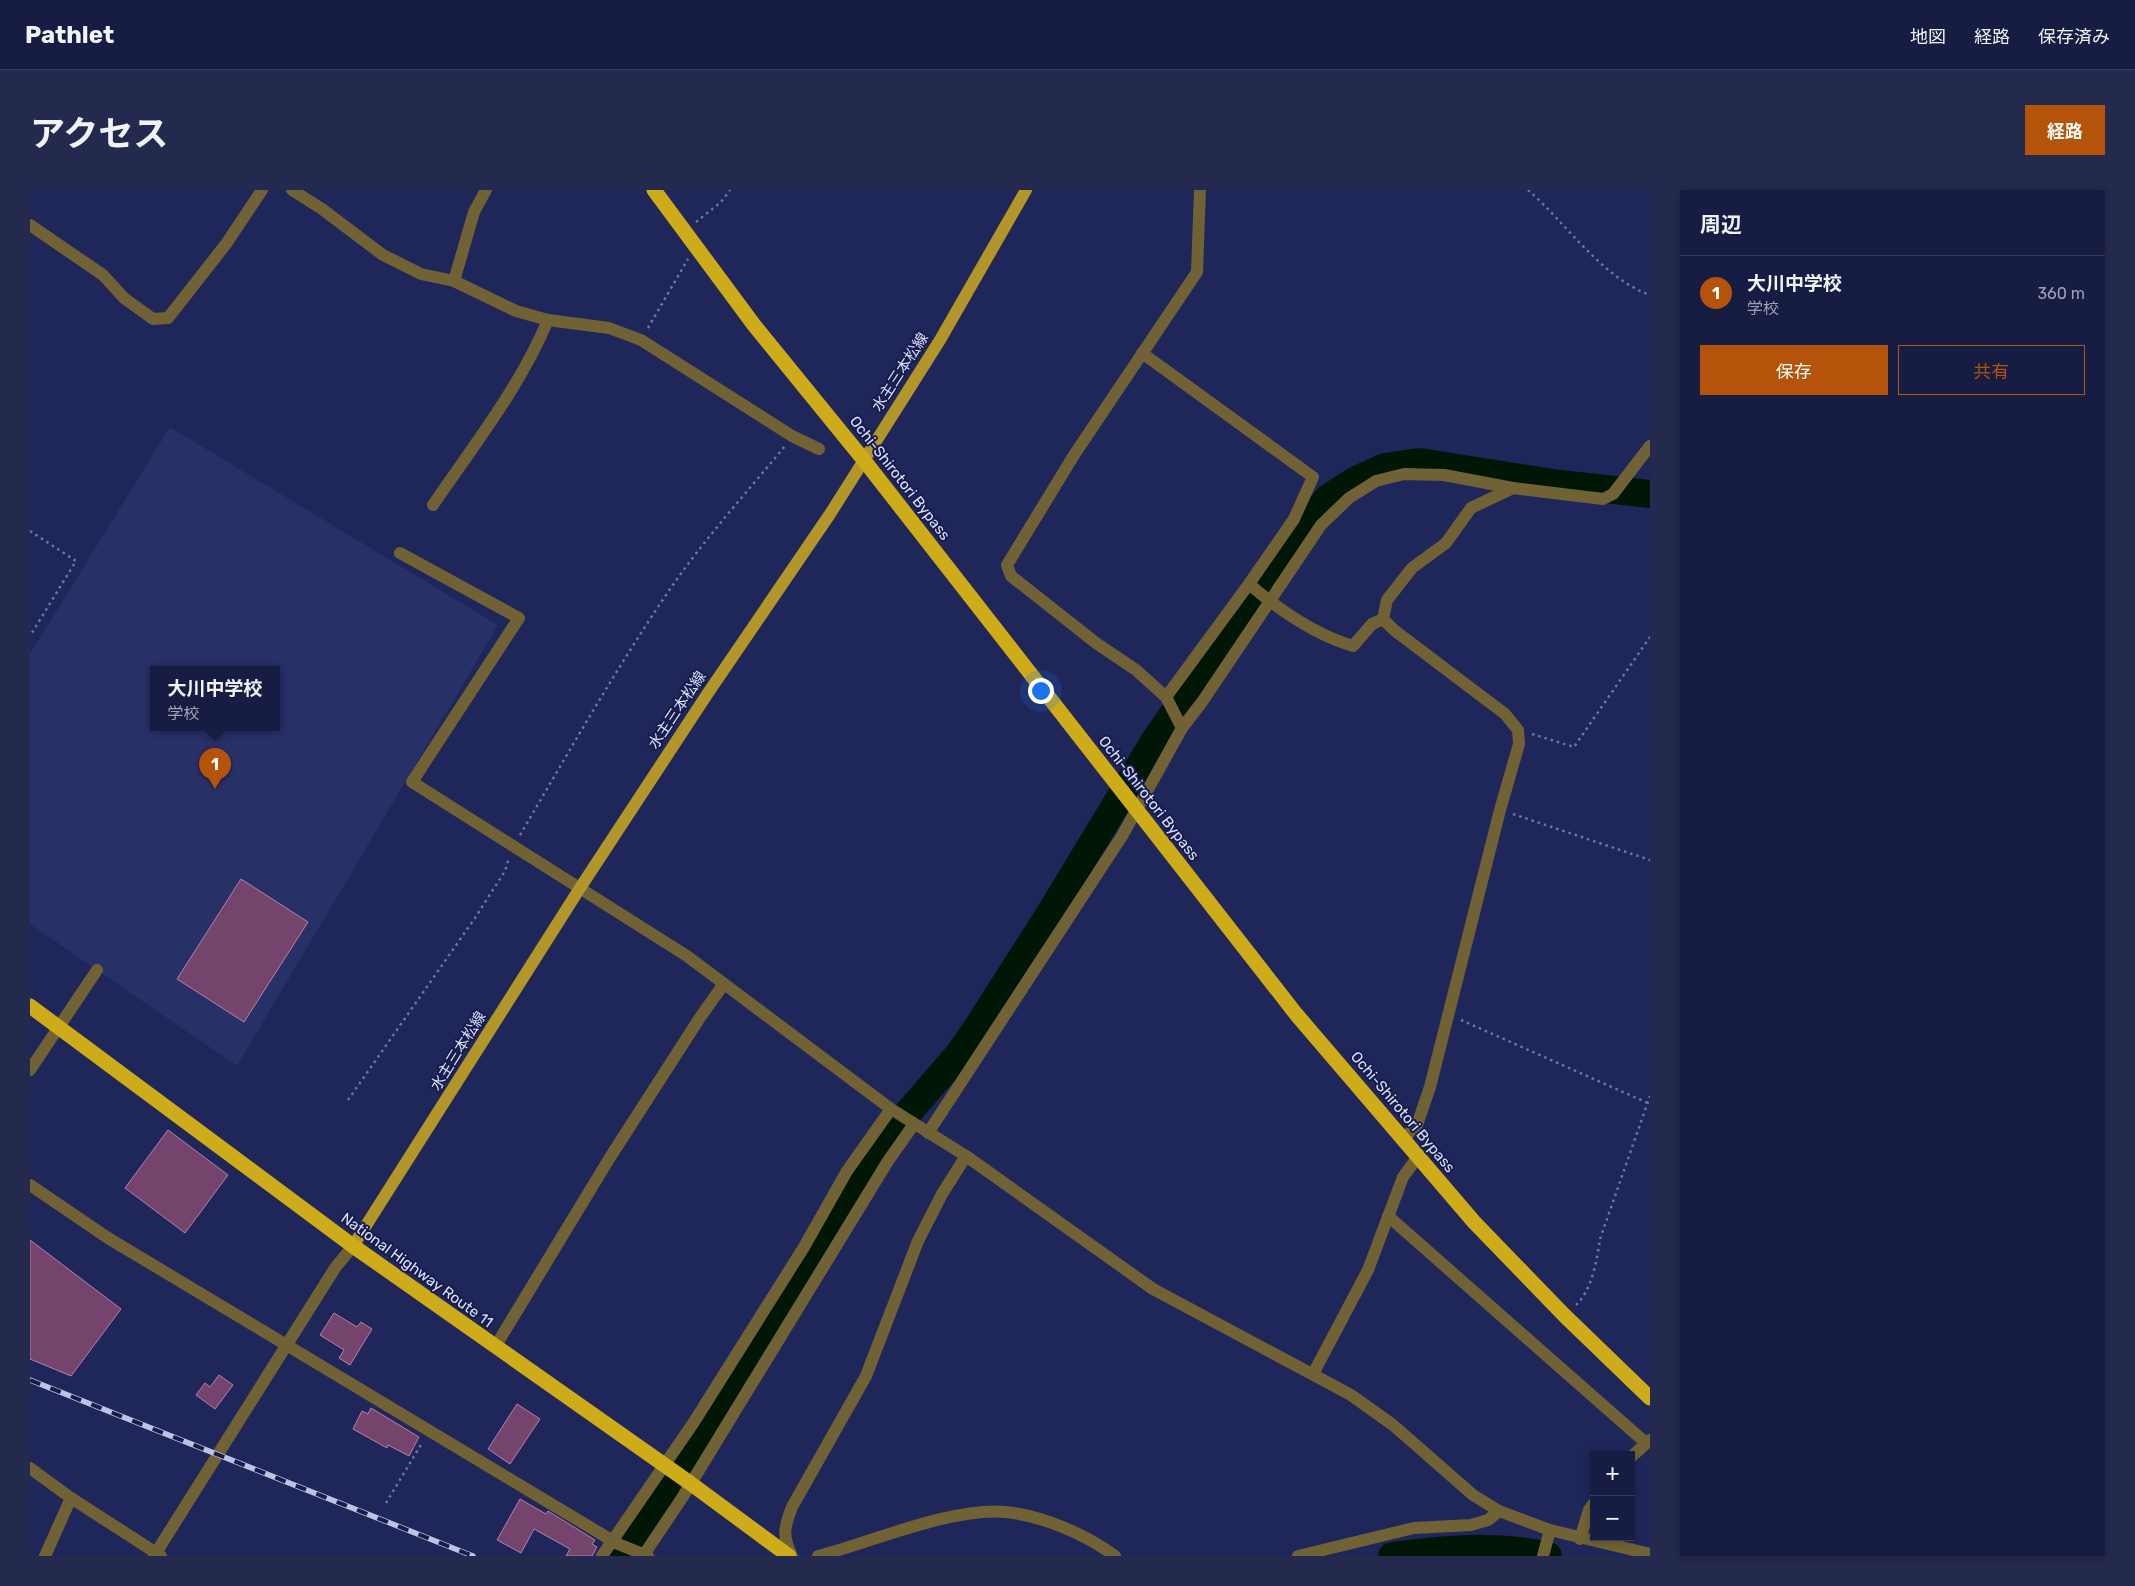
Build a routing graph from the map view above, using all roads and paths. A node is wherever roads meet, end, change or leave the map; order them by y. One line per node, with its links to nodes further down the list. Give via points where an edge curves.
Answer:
1 (262, 190): 9 (street, via 226,244 168,318 153,320 124,298 103,275)
2 (292, 190): 12 (street, via 383,255 421,274)
3 (486, 190): 12 (street, via 474,212)
4 (654, 190): 10 (highway, Ochi-Shirotori Bypass)
5 (730, 190): 10 (path, via 721,202)
6 (1026, 190): 20 (main road, 水主三本松線, via 940,340)
7 (1200, 190): 16 (street, via 1197,272)
8 (1528, 190): 13 (path, via 1619,279)
9 (30, 225)
10 (682, 230): 11 (highway, Ochi-Shirotori Bypass)
11 (696, 248): 15 (path); 20 (highway, Ochi-Shirotori Bypass, via 754,325)
12 (454, 281): 14 (street, via 516,311)
13 (1650, 295)
14 (548, 320): 15 (street, via 609,328); 22 (street, via 516,385)
15 (642, 340): 17 (street)
16 (1142, 353): 25 (street, via 1313,477 1294,519); 30 (street, via 1006,565 1011,576 1136,670)
17 (792, 436): 19 (street); 35 (path, via 714,530 662,601)
18 (1650, 446): 21 (street, via 1613,494 1603,499)
19 (819, 449)
20 (863, 458): 33 (highway, Ochi-Shirotori Bypass); 37 (main road, 水主三本松線, via 795,568 708,692)
21 (1513, 488): 26 (street, via 1444,475 1404,474 1376,481 1348,498 1321,525); 27 (street, via 1470,508 1446,543 1412,568 1387,600)
22 (433, 504)
23 (30, 531): 28 (path, via 76,560)
24 (400, 553): 35 (street, via 519,618 412,782)
25 (1251, 586): 26 (street); 30 (street)
26 (1268, 599): 27 (street, via 1333,640 1353,646 1372,624); 31 (street, via 1202,702)
27 (1383, 619): 32 (street, via 1506,714)
28 (30, 636)
29 (1650, 637): 32 (path, via 1574,747)
30 (1167, 699): 31 (street)
31 (1181, 725): 33 (street)
32 (1518, 730): 34 (street, via 1519,744)
33 (1133, 806): 49 (street, via 1122,836); 50 (highway, Ochi-Shirotori Bypass, via 1296,1014)
34 (1500, 810): 36 (path); 41 (street)
35 (514, 847): 37 (street); 45 (path, via 504,871 475,918)
36 (1650, 860)
37 (580, 888): 39 (street, via 687,956); 55 (main road, 水主三本松線)
38 (97, 970): 42 (street)
39 (723, 985): 47 (street); 58 (street, via 610,1159)
40 (30, 1006): 42 (highway, National Highway Route 11)
41 (1448, 1015): 46 (path); 50 (street, via 1417,1126)
42 (60, 1028): 43 (street); 55 (highway, National Highway Route 11)
43 (30, 1070)
44 (1650, 1096): 46 (path)
45 (348, 1100)
46 (1649, 1104): 56 (path, via 1600,1239 1596,1264 1582,1300)
47 (893, 1110): 48 (street); 64 (street, via 847,1172)
48 (913, 1123): 49 (street); 66 (street)
49 (928, 1133): 51 (street)
50 (1402, 1140): 52 (highway, Ochi-Shirotori Bypass)
51 (966, 1156): 59 (street, via 1153,1289); 79 (street, via 918,1241 866,1376 792,1506 784,1540)
52 (1417, 1158): 54 (street, via 1403,1177); 56 (highway, Ochi-Shirotori Bypass)
53 (30, 1185): 57 (street, via 108,1238)
54 (1388, 1216): 59 (street, via 1368,1270); 62 (street)
55 (352, 1246): 57 (street); 58 (highway, National Highway Route 11)
56 (1565, 1316): 60 (highway, Ochi-Shirotori Bypass)
57 (287, 1344): 73 (street); 75 (street)
58 (495, 1348): 64 (highway, National Highway Route 11)
59 (1313, 1374): 70 (street, via 1351,1395 1393,1425 1473,1495)
60 (1650, 1398)
61 (426, 1437): 68 (path)
62 (1648, 1441): 63 (street)
63 (1635, 1453)
64 (666, 1467): 66 (highway, National Highway Route 11); 73 (street)
65 (30, 1468): 67 (street)
66 (688, 1482): 78 (street); 79 (highway, National Highway Route 11)
67 (71, 1498): 75 (street); 76 (street)
68 (386, 1503)
69 (1590, 1509): 72 (street)
70 (1499, 1511): 71 (street); 82 (street, via 1488,1520 1471,1525 1414,1528)
71 (1548, 1536): 72 (street); 83 (street)
72 (1580, 1539): 74 (street)
73 (615, 1542): 77 (street); 78 (street)
74 (1650, 1554)
75 (157, 1555)
76 (45, 1556)
77 (602, 1556)
78 (644, 1556)
79 (791, 1556)
80 (818, 1556): 81 (street, via 960,1516 1006,1512 1048,1522)
81 (1115, 1556)
82 (1298, 1556)
83 (1543, 1556)

